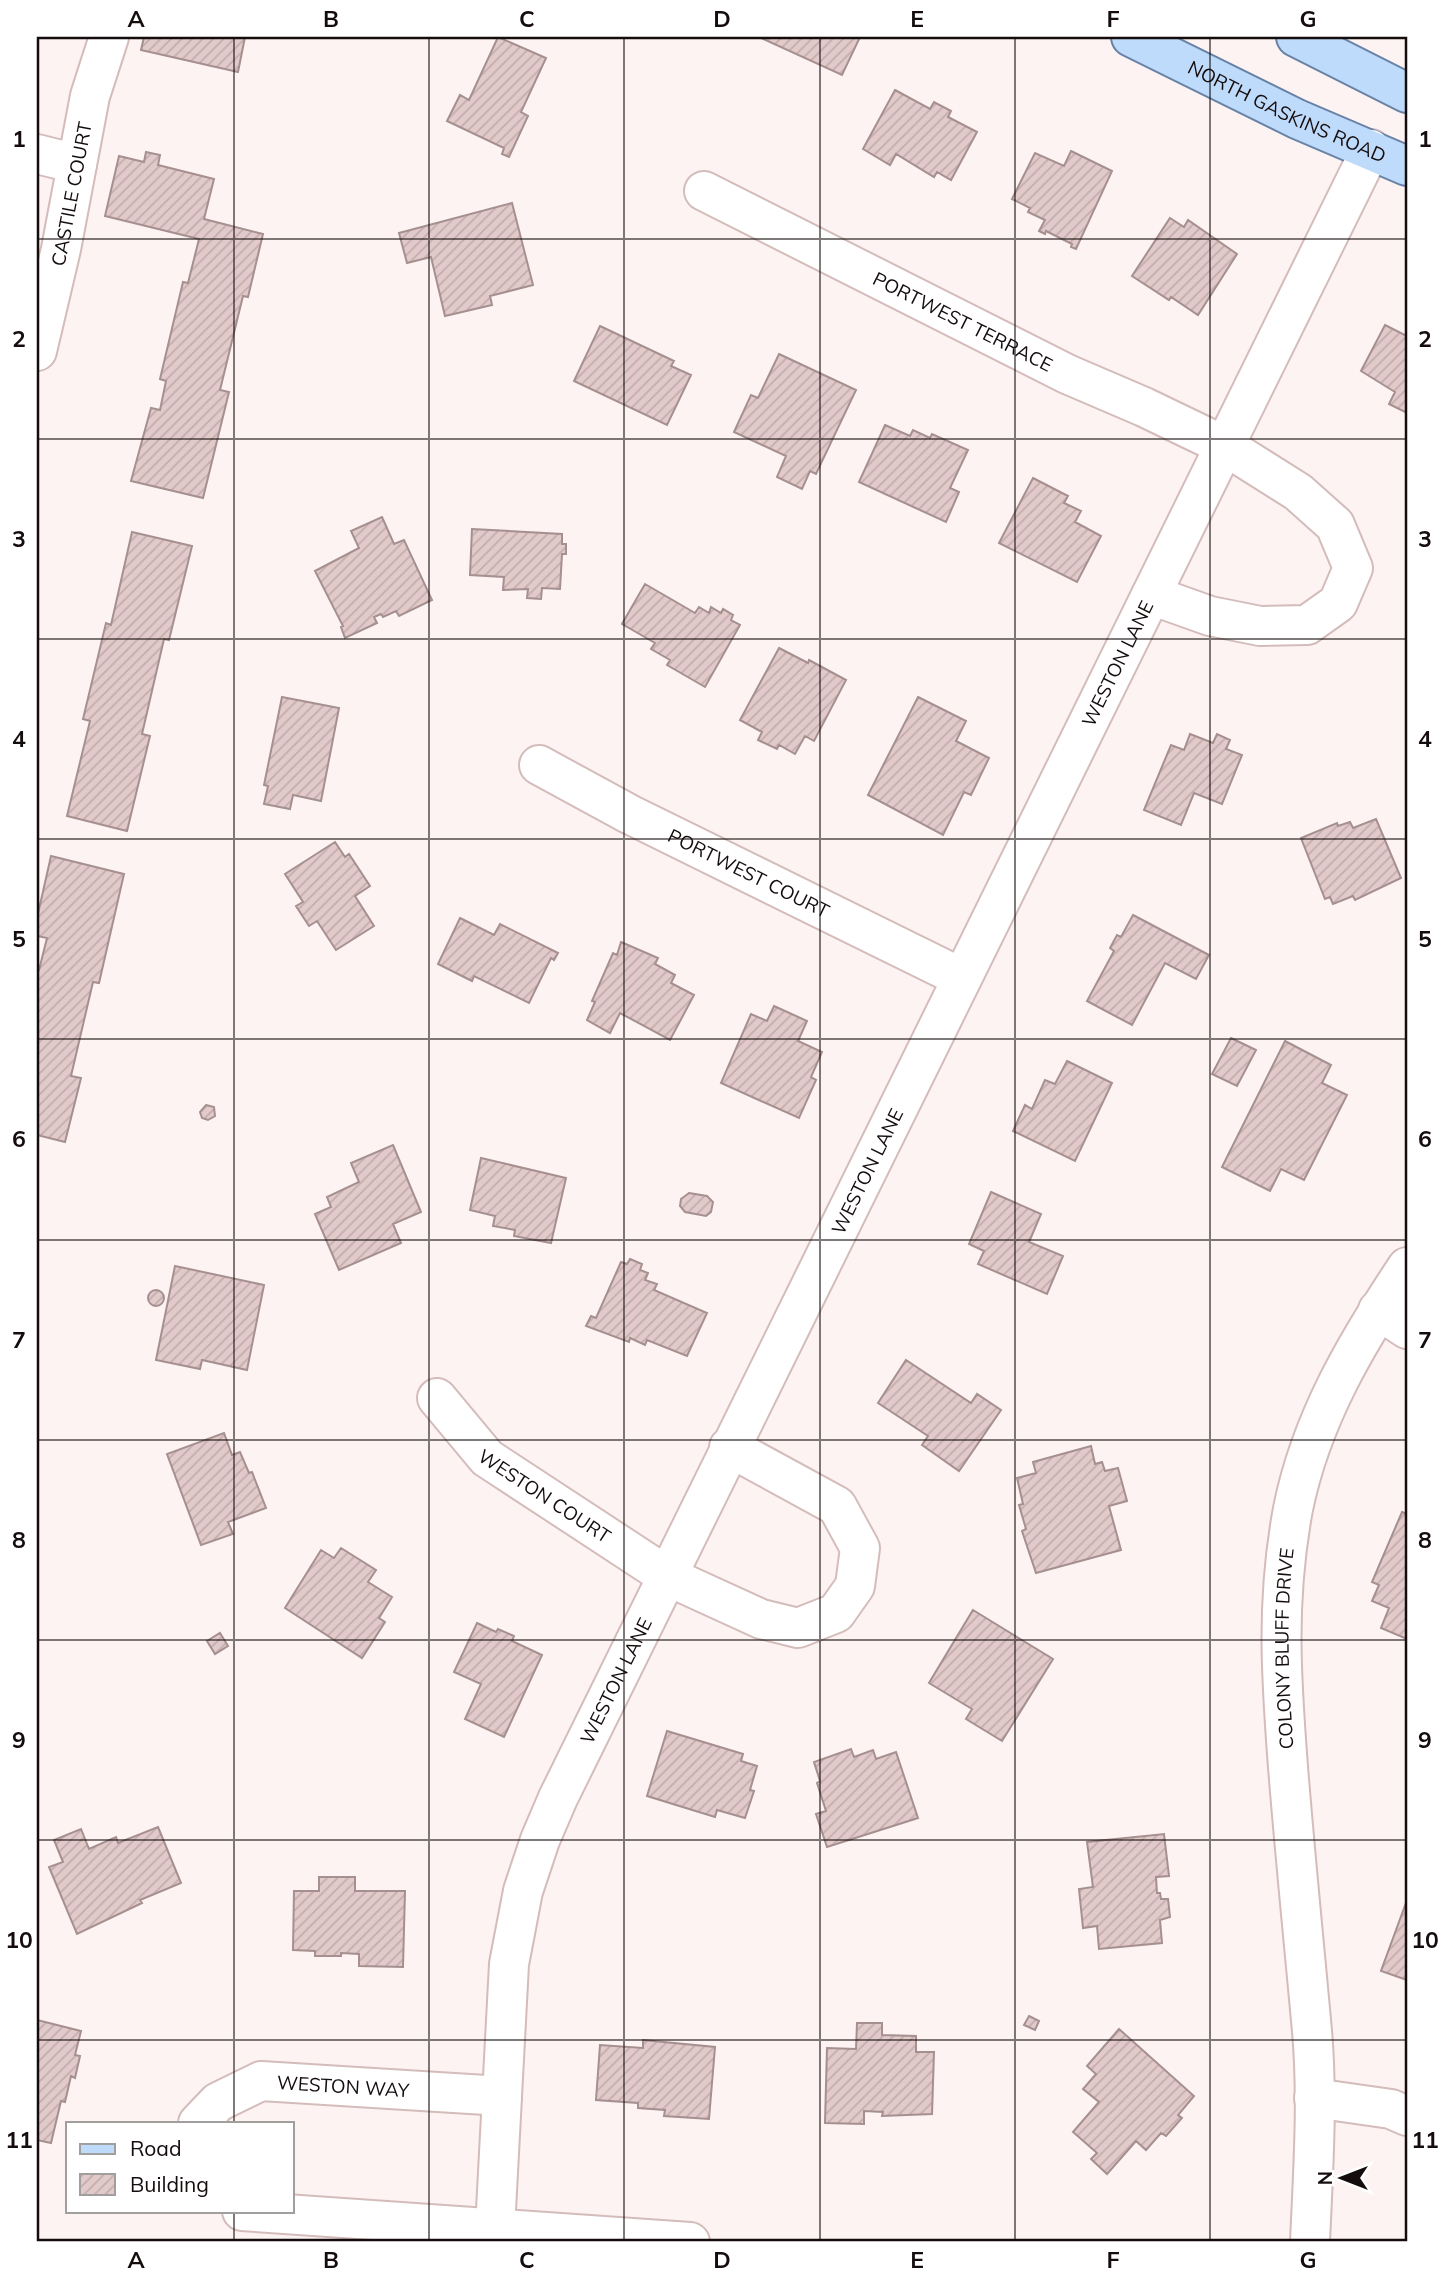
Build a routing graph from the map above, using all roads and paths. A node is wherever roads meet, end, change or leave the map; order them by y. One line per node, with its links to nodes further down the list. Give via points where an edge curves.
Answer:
1 (109, 37): 7 (street, CASTILE COURT, via 90,96)
2 (1132, 37): 5 (main road, NORTH GASKINS ROAD, via 1297,119)
3 (1296, 37): 4 (main road)
4 (1407, 93)
5 (1371, 149): 8 (main road, NORTH GASKINS ROAD); 11 (street, WESTON LANE)
6 (37, 154): 7 (street)
7 (77, 164): 10 (street, CASTILE COURT)
8 (1407, 166)
9 (704, 191): 11 (street, PORTWEST TERRACE, via 1055,368)
10 (37, 351)
11 (1225, 446): 12 (street, WESTON LANE); 12 (street, PORTWEST TERRACE, via 1298,492 1335,525 1353,568 1338,603 1307,625 1259,626 1210,616)
12 (1151, 595): 14 (street, WESTON LANE)
13 (539, 765): 14 (street, PORTWEST COURT)
14 (962, 978): 18 (street, WESTON LANE)
15 (1407, 1267): 16 (street, COLONY BLUFF DRIVE)
16 (1393, 1320): 21 (street, COLONY BLUFF DRIVE, via 1335,1384 1293,1507 1283,1580 1280,1660)
17 (437, 1398): 19 (street, WESTON COURT, via 487,1458)
18 (729, 1447): 19 (street, WESTON LANE); 19 (street, WESTON COURT, via 837,1506 860,1548 855,1586 836,1613 799,1628 761,1619)
19 (667, 1576): 20 (street, WESTON LANE, via 558,1798 527,1878 509,1964)
20 (502, 2096): 23 (street, WESTON WAY, via 261,2081 218,2102); 25 (street, WESTON LANE)
21 (1314, 2098): 22 (street, via 1391,2109); 27 (street, COLONY BLUFF DRIVE)
22 (1407, 2116)
23 (199, 2122)
24 (255, 2212): 25 (street)
25 (495, 2230): 26 (street)
26 (690, 2242)
27 (1310, 2242)

